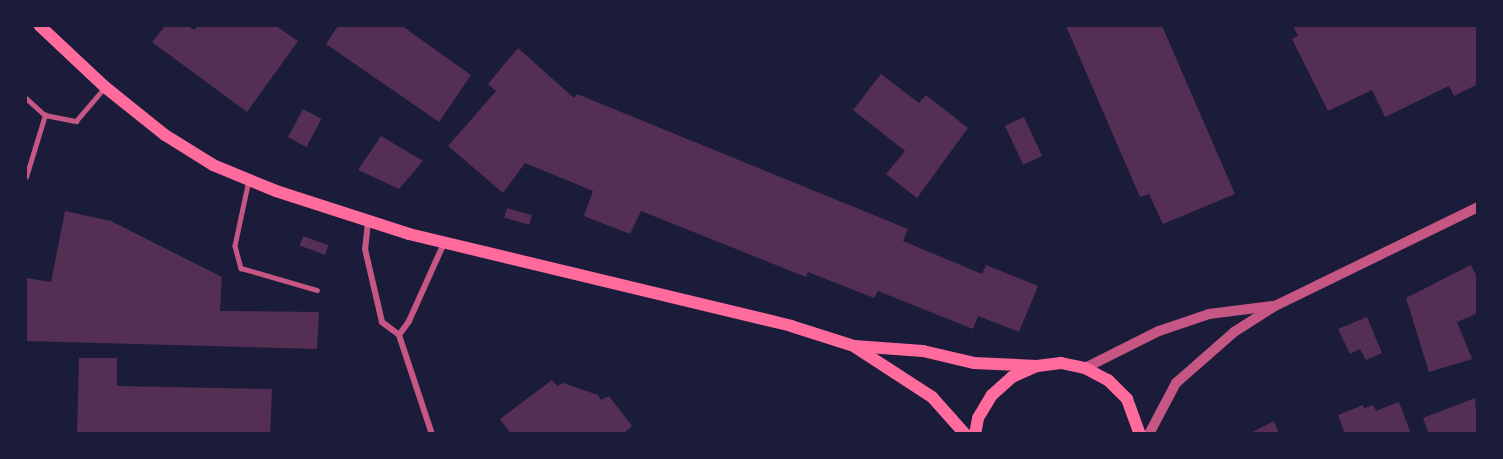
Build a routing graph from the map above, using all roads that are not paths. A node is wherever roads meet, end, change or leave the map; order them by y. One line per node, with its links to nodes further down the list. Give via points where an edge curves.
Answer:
1 (40, 26): 2 (main road)
2 (105, 87): 4 (lane, via 76,121); 6 (main road, via 165,135 213,165)
3 (26, 98): 4 (lane)
4 (45, 115): 5 (lane)
5 (26, 177)
6 (249, 180): 8 (main road); 10 (lane, via 235,246 241,268)
7 (1478, 207): 11 (street)
8 (368, 222): 9 (main road); 12 (street, via 365,249 382,322)
9 (444, 243): 12 (street, via 410,321); 13 (main road, via 791,326)
10 (317, 290)
11 (1275, 306): 15 (street, via 1209,314 1159,331); 20 (street, via 1234,332 1176,383)
12 (399, 335): 16 (street)
13 (854, 346): 14 (main road, via 922,351 974,363); 17 (main road, via 932,397)
14 (1037, 366): 15 (main road, via 1061,363); 18 (main road, via 1012,376 992,395)
15 (1085, 368): 19 (main road, via 1108,381 1127,399)
16 (432, 434)
17 (965, 434)
18 (975, 434)
19 (1140, 434)
20 (1149, 434)

